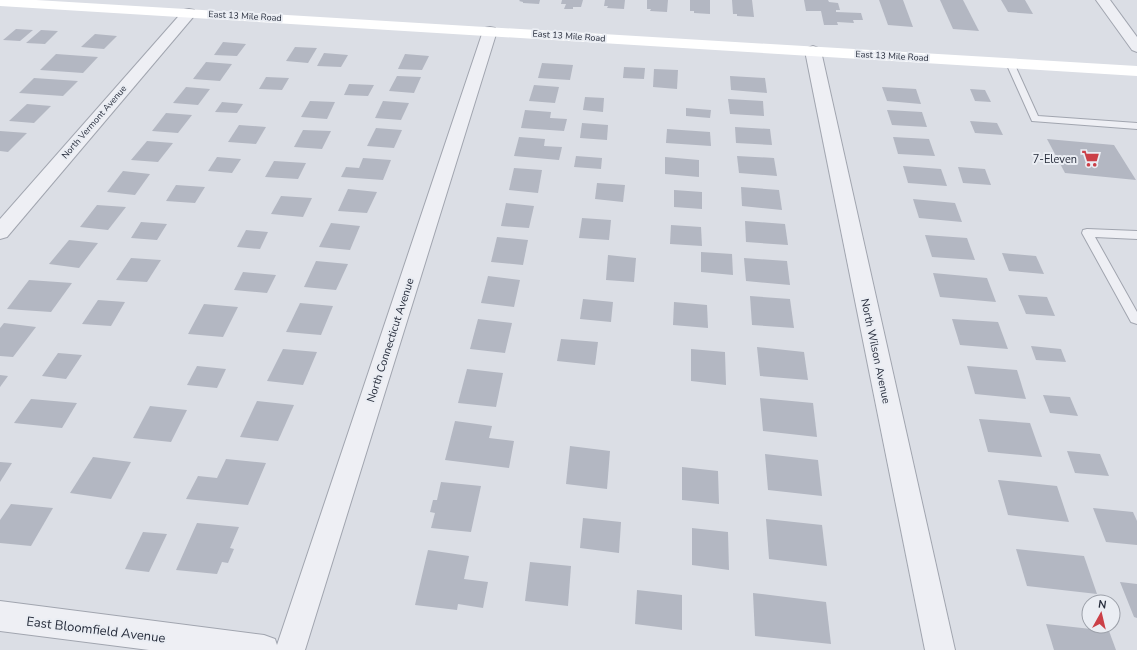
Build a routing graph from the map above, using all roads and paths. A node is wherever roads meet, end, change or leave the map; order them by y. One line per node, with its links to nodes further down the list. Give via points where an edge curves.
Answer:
1 (1103, 0): 5 (street)
2 (0, 2): 3 (main road, East 13 Mile Road)
3 (189, 13): 4 (main road, East 13 Mile Road); 10 (street, North Vermont Avenue)
4 (490, 31): 6 (main road, East 13 Mile Road); 15 (street, North Connecticut Avenue)
5 (1137, 47)
6 (813, 52): 7 (main road, East 13 Mile Road); 16 (street, North Wilson Avenue)
7 (1010, 63): 8 (main road, East 13 Mile Road); 9 (lane, via 1035,119)
8 (1137, 71)
9 (1137, 126)
10 (0, 232)
11 (1137, 235): 12 (lane, via 1087,233)
12 (1137, 319)
13 (0, 616): 14 (street, East Bloomfield Avenue)
14 (264, 650)
15 (290, 650)
16 (940, 650)

